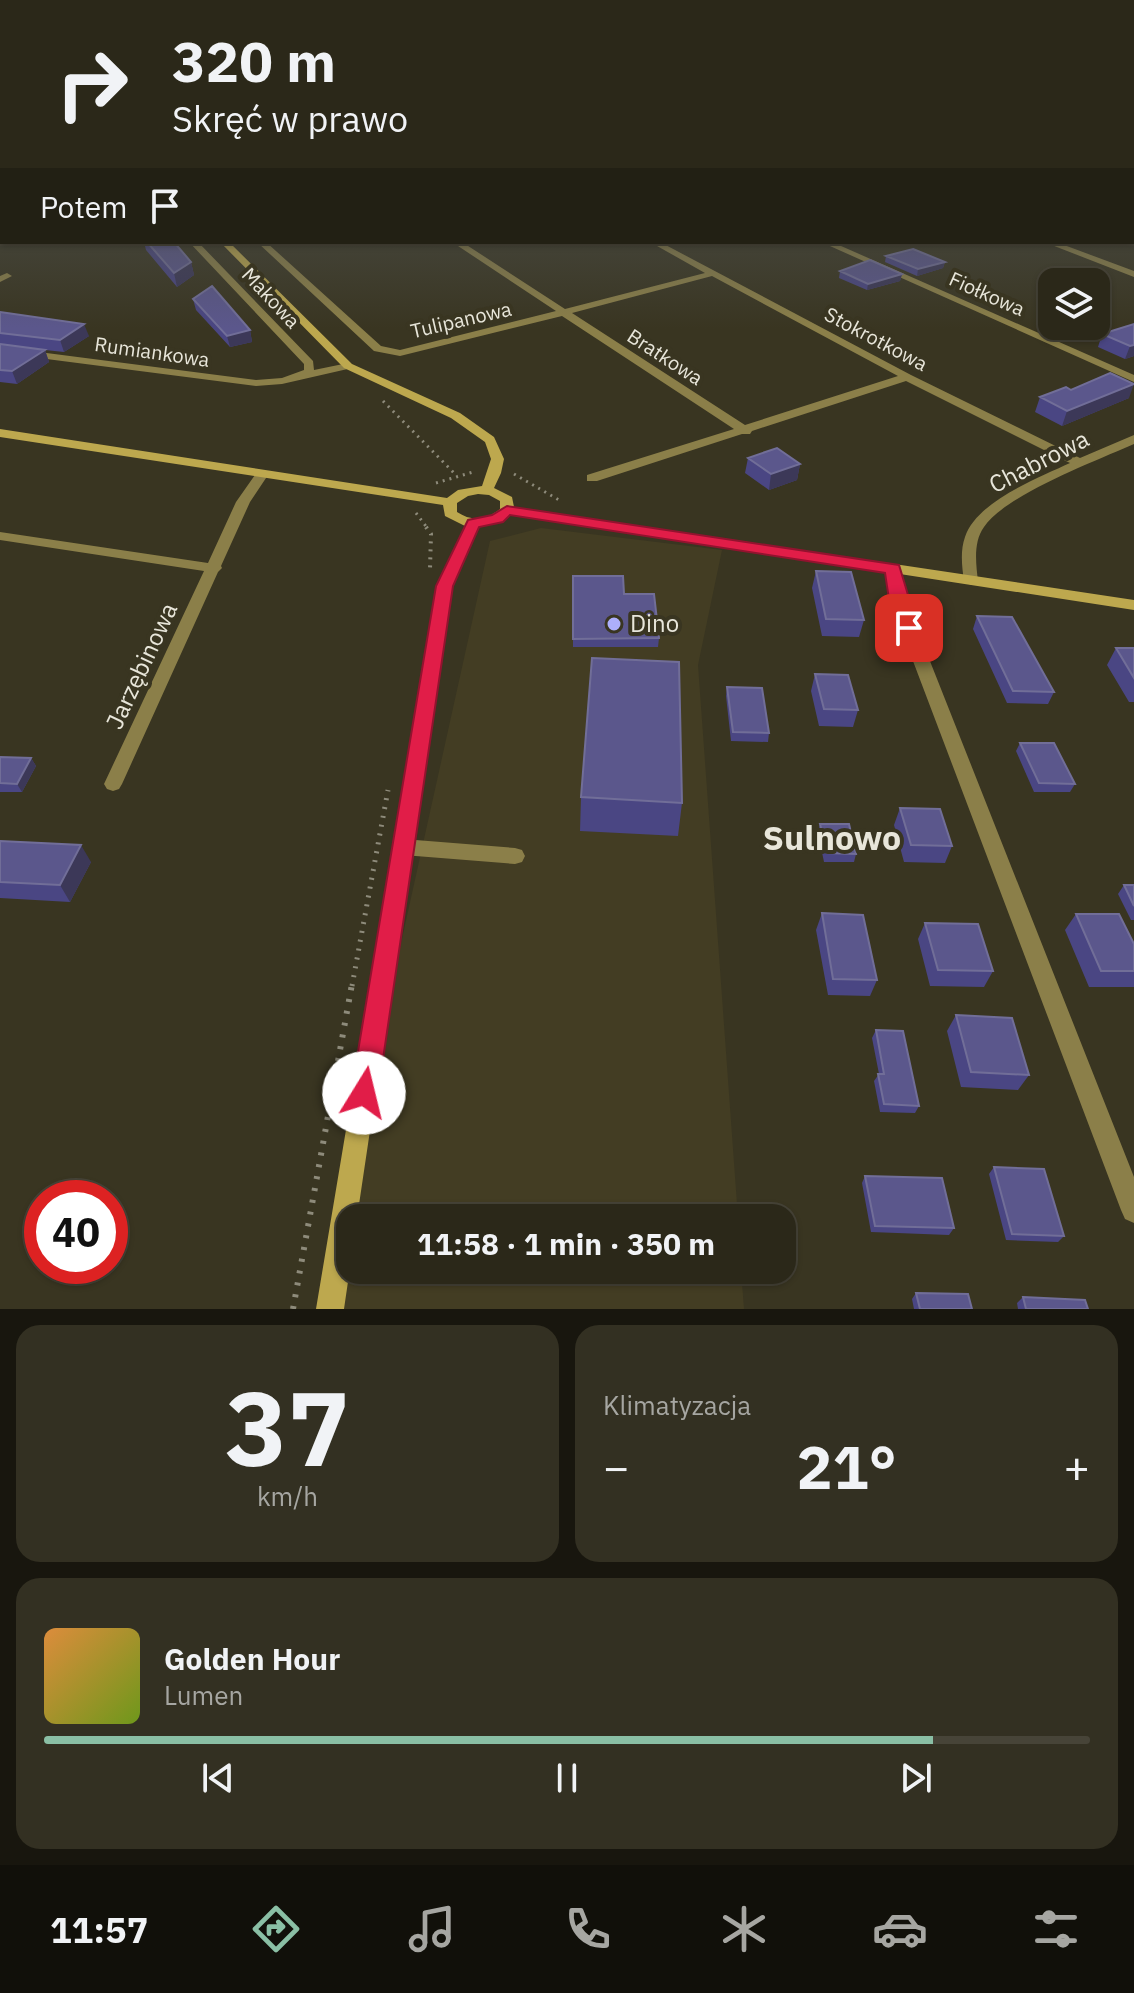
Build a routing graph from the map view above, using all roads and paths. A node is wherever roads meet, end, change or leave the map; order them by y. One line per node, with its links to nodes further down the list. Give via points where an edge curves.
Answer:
1 (195, 244): 13 (street, Makowa, via 309,363 309,371)
2 (226, 244): 12 (street)
3 (263, 244): 10 (street, Tulipanowa, via 386,352 431,347)
4 (459, 244): 10 (street, Bratkowa)
5 (658, 244): 8 (street, Stokrotkowa)
6 (830, 244): 15 (street, Fiołkowa)
7 (1053, 244): 9 (street)
8 (714, 273): 10 (street, Bratkowa); 14 (street, Stokrotkowa)
9 (1134, 274)
10 (565, 313): 17 (street, Bratkowa)
11 (0, 350): 13 (street, Rumiankowa, via 256,383)
12 (348, 366): 13 (street, Rumiankowa); 24 (street, via 473,424 497,453)
13 (298, 377)
14 (907, 377): 17 (street); 20 (street, Stokrotkowa)
15 (1134, 379)
16 (382, 400): 22 (path)
17 (746, 431): 23 (street)
18 (0, 433): 21 (street)
19 (1134, 439): 20 (street, Chabrowa)
20 (1082, 464): 32 (street, Chabrowa, via 999,503 978,523 968,549)
21 (262, 475): 25 (street); 30 (street, Jarzębinowa, via 243,502)
22 (457, 476)
23 (592, 478)
24 (486, 490): 25 (street, via 461,493); 27 (street, via 507,500)
25 (450, 502): 28 (street, via 450,513)
26 (420, 508): 33 (path, via 414,514 431,534)
27 (507, 510): 28 (street, via 497,519); 31 (street)
28 (473, 523): 37 (street, via 444,586)
29 (0, 536): 30 (street)
30 (215, 568): 35 (street, Jarzębinowa)
31 (893, 569): 32 (street); 39 (street, via 899,603)
32 (971, 581): 34 (street)
33 (427, 583)
34 (1134, 605)
35 (113, 784)
36 (389, 784): 40 (path)
37 (403, 847): 38 (street); 41 (street)
38 (515, 856)
39 (1134, 1210)
40 (293, 1309)
41 (330, 1309)

